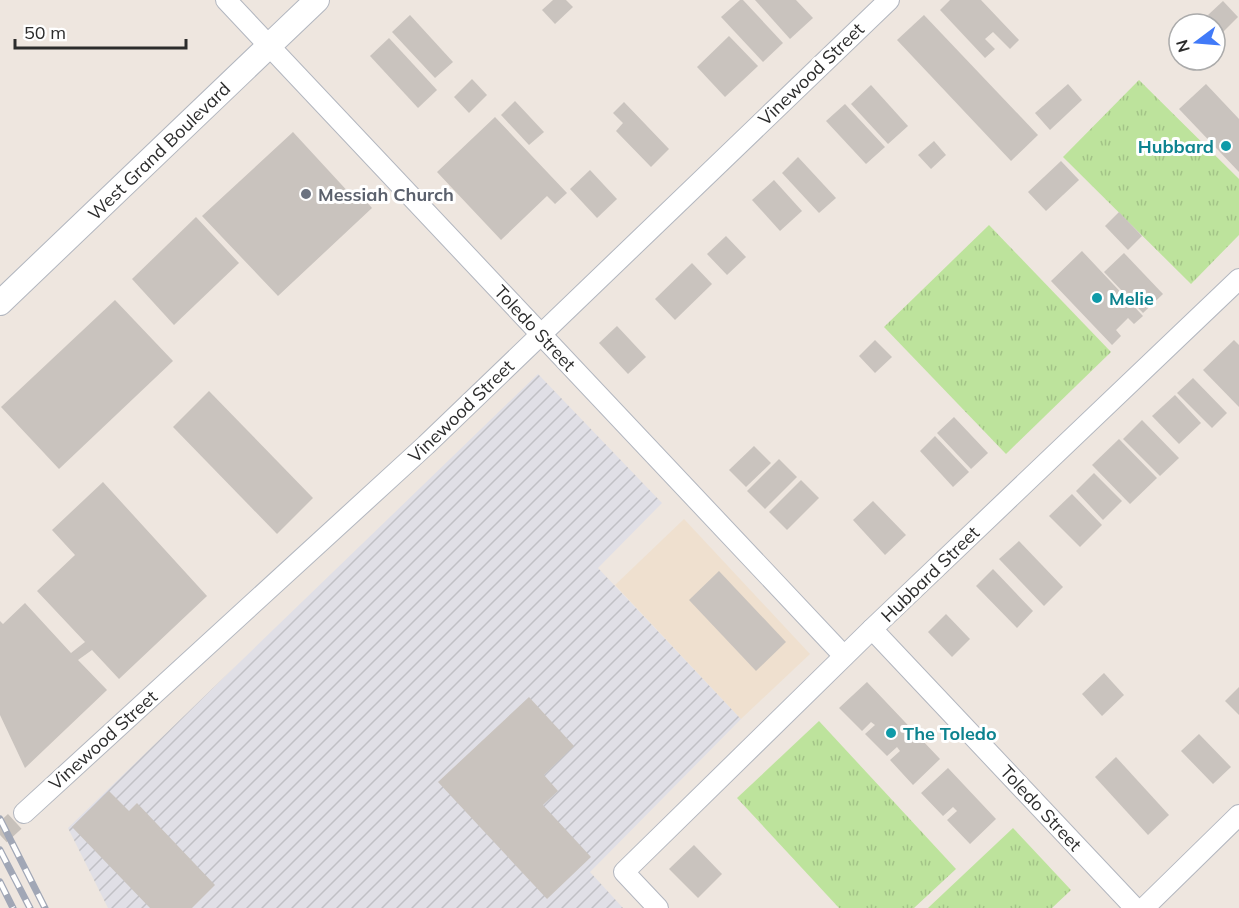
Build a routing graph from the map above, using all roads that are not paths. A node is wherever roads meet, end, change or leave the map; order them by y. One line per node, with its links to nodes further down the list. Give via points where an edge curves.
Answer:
1 (226, 0): 4 (street, Toledo Street)
2 (317, 0): 4 (street, West Grand Boulevard)
3 (889, 0): 7 (street, Vinewood Street)
4 (269, 46): 6 (street, West Grand Boulevard); 7 (street, Toledo Street)
5 (1239, 279): 8 (street, Hubbard Street)
6 (0, 303)
7 (541, 334): 9 (street, Toledo Street); 10 (street, Vinewood Street, via 426,445)
8 (872, 629): 9 (street, Hubbard Street); 13 (street, Toledo Street)
9 (844, 656): 12 (street, Hubbard Street, via 624,872)
10 (24, 813)
11 (1239, 816): 14 (street)
12 (658, 908)
13 (1136, 908)
14 (1144, 908)

